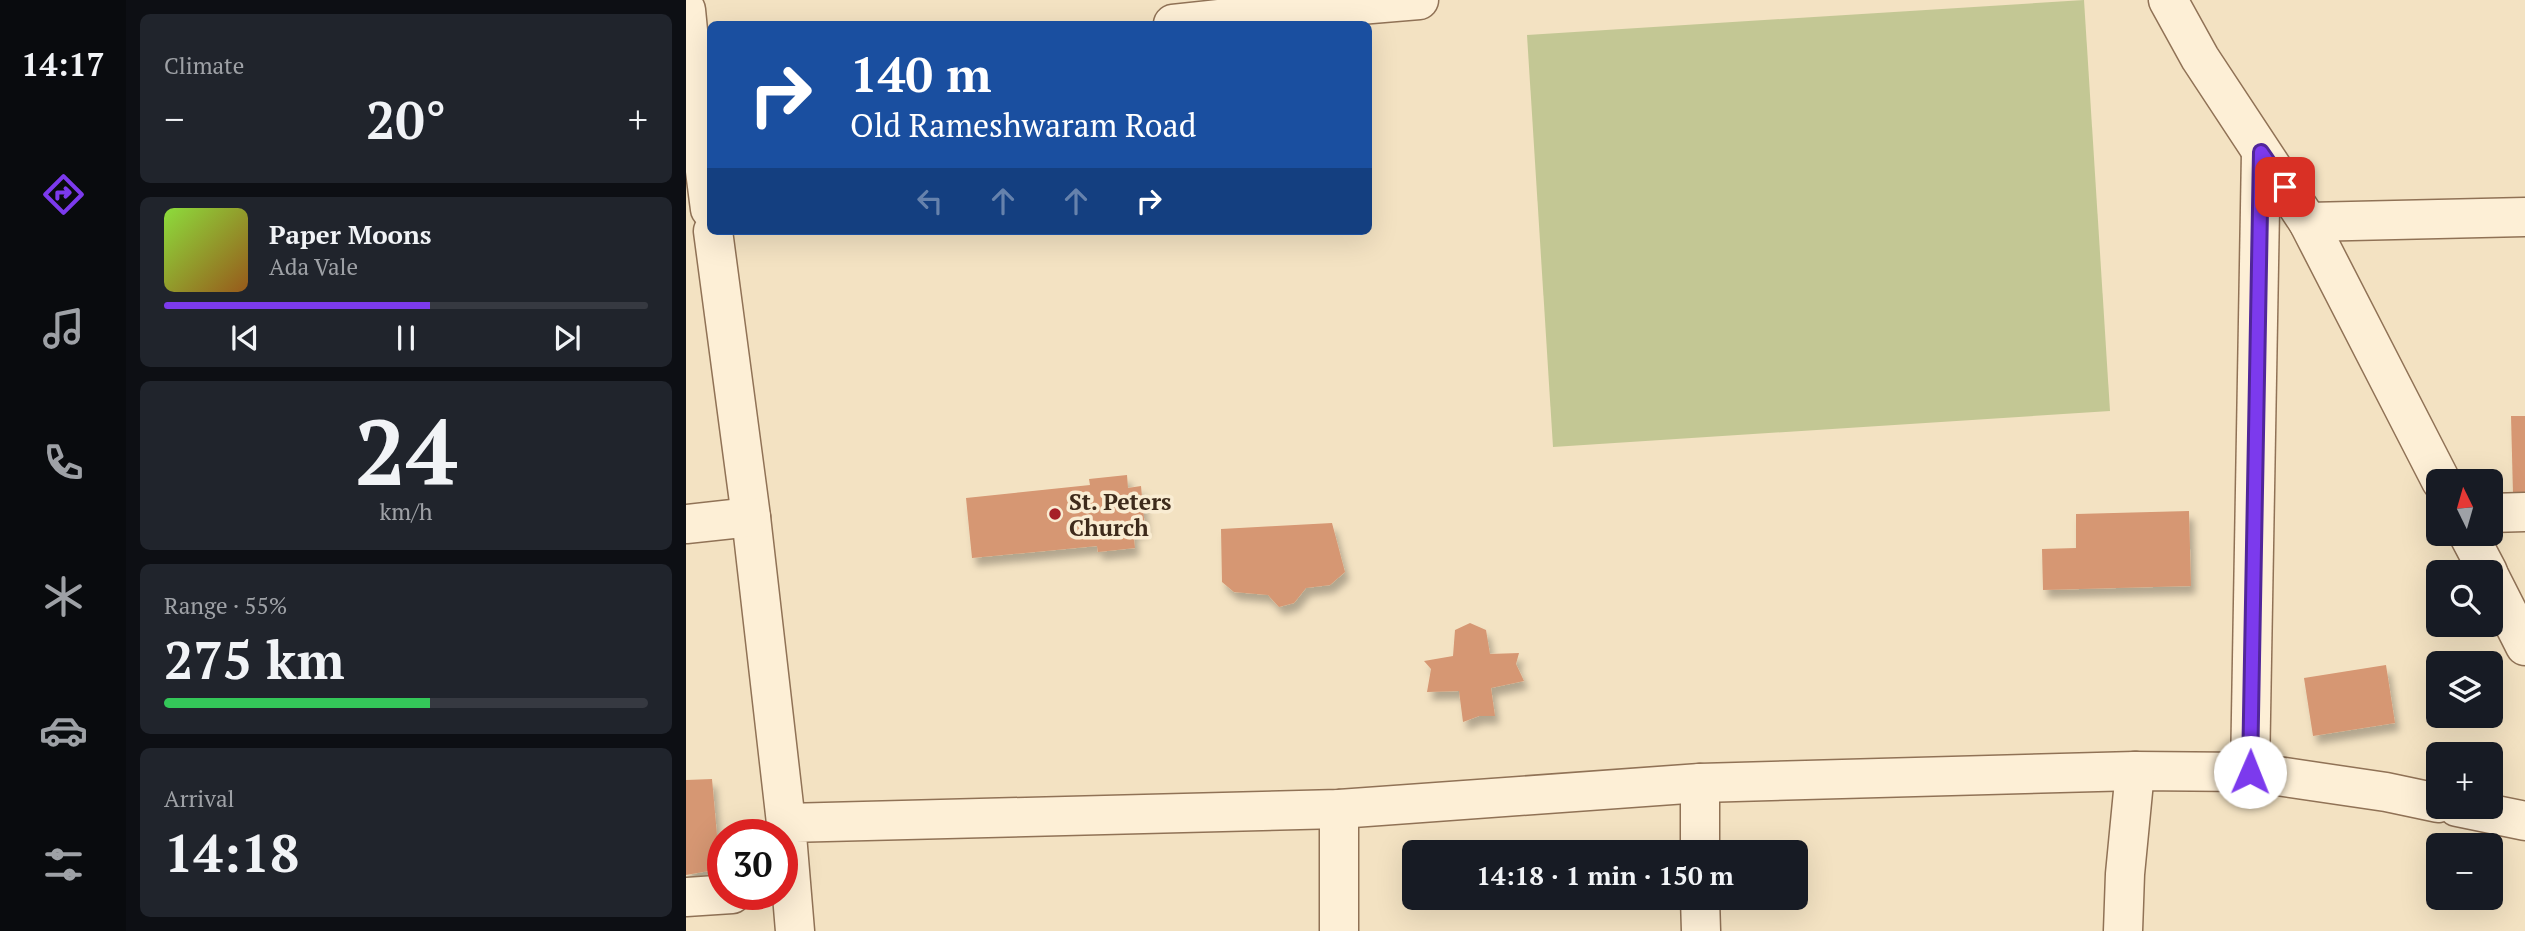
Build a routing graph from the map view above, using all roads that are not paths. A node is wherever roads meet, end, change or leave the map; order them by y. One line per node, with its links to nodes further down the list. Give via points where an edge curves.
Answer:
1 (1419, 0): 3 (street)
2 (2168, 0): 7 (street)
3 (1300, 5): 5 (street)
4 (686, 10): 6 (street)
5 (1193, 21)
6 (696, 71): 8 (street)
7 (2261, 152): 10 (street); 20 (street)
8 (707, 179)
9 (2525, 217): 10 (street)
10 (2308, 222): 12 (street)
11 (714, 235): 15 (street)
12 (2435, 469)
13 (2525, 512): 14 (street)
14 (2503, 513)
15 (751, 517): 16 (street); 25 (street)
16 (686, 524)
17 (2503, 603): 18 (street)
18 (2525, 646)
19 (2135, 771): 20 (street); 21 (street); 36 (street)
20 (2250, 772): 22 (street)
21 (1700, 782): 23 (street); 28 (street)
22 (2426, 800)
23 (1339, 809): 27 (street); 34 (street)
24 (2503, 816): 26 (street)
25 (785, 819)
26 (2525, 821)
27 (798, 824)
28 (1700, 840)
29 (707, 896): 30 (street)
30 (686, 897)
31 (791, 910): 33 (street)
32 (1700, 910): 35 (street)
33 (795, 931)
34 (1339, 931)
35 (1701, 931)
36 (2123, 931)

